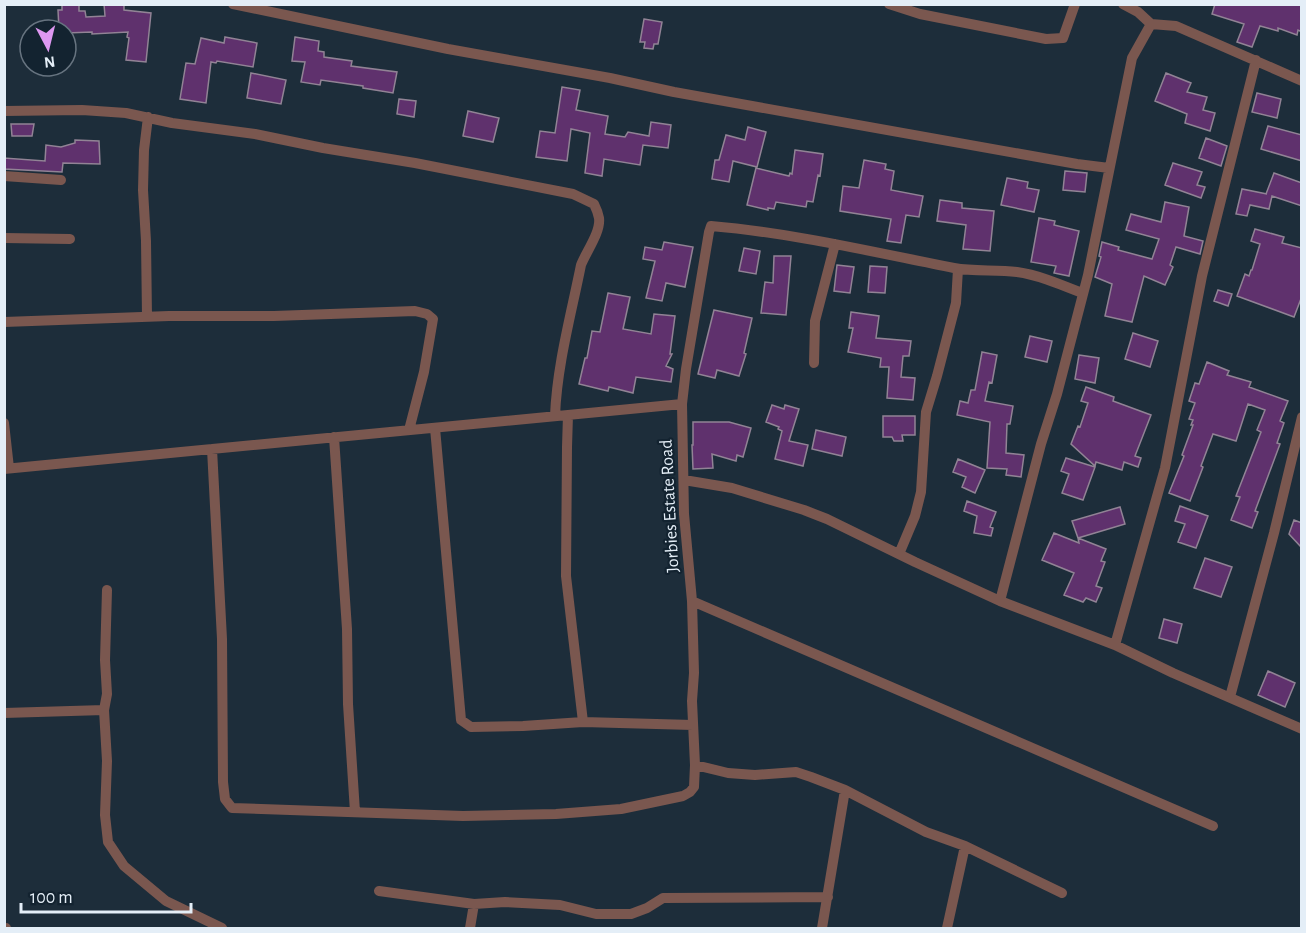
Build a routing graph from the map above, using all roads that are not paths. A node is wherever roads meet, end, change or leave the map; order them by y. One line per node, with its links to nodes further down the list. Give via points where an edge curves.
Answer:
1 (233, 4): 10 (street, via 674,92)
2 (889, 4): 3 (street, via 920,14 1046,39 1063,38)
3 (1075, 4)
4 (1123, 4): 5 (street)
5 (1151, 24): 6 (street, via 1176,26); 10 (street, via 1132,58)
6 (1256, 60): 7 (street); 36 (street, via 1202,276 1165,468)
7 (1302, 81)
8 (4, 111): 9 (street, via 102,111)
9 (148, 117): 18 (street, via 143,190); 23 (street, via 427,165 573,194 594,204 599,220 597,234 581,265)
10 (1109, 168): 17 (street)
11 (4, 176): 12 (street)
12 (61, 180)
13 (4, 238): 14 (street)
14 (70, 239)
15 (835, 244): 16 (street); 20 (street, via 815,321); 21 (street, Jorbies Estate Road, via 711,226)
16 (958, 268): 17 (street, via 1018,272); 32 (street, via 956,303 926,412 921,492)
17 (1082, 293): 35 (street)
18 (147, 317): 19 (street); 27 (street, via 415,311 427,314 433,319)
19 (4, 322)
20 (814, 363)
21 (682, 404): 22 (street); 31 (street, Jorbies Estate Road)
22 (568, 415): 23 (street); 40 (street, via 566,576)
23 (555, 416): 26 (street)
24 (1302, 417): 37 (street)
25 (4, 423): 30 (street)
26 (435, 428): 27 (street); 40 (street, via 461,720 471,727)
27 (409, 430): 28 (street)
28 (334, 437): 29 (street); 45 (street)
29 (212, 449): 30 (street); 45 (street, via 225,799 231,808)
30 (7, 468)
31 (684, 480): 32 (street, via 732,488 804,510); 34 (street, Jorbies Estate Road)
32 (899, 554): 35 (street)
33 (107, 590): 38 (street)
34 (692, 601): 41 (street, Jorbies Estate Road); 46 (street)
35 (1000, 601): 36 (street)
36 (1115, 645): 37 (street)
37 (1230, 697): 42 (street)
38 (104, 710): 39 (street); 52 (street, via 108,842 124,866 166,901)
39 (4, 713)
40 (583, 722): 41 (street)
41 (693, 725): 43 (street, Jorbies Estate Road)
42 (1302, 729)
43 (695, 765): 44 (street, via 755,775 796,772); 45 (street, Jorbies Estate Road, via 694,788 690,792 621,809 463,816)
44 (845, 790): 47 (street, via 926,832); 50 (street)
45 (355, 812)
46 (1213, 826)
47 (965, 846): 49 (street); 55 (street)
48 (379, 891): 51 (street)
49 (1062, 893)
50 (828, 897): 51 (street, via 663,898 631,914 596,914 560,904); 54 (street)
51 (474, 904): 53 (street)
52 (222, 928)
53 (470, 928)
54 (822, 928)
55 (947, 928)

